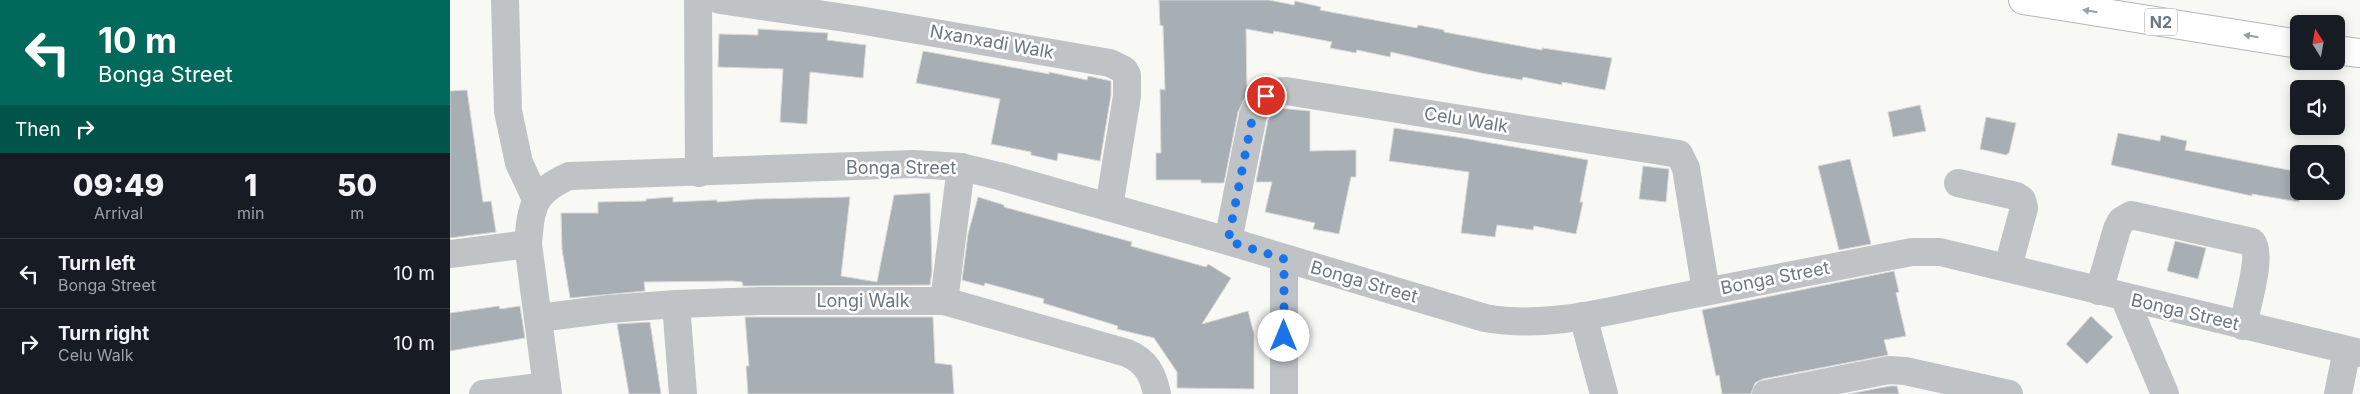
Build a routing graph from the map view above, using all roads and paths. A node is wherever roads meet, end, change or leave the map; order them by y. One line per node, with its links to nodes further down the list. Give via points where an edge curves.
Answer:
1 (505, 0): 11 (street, via 508,111 519,163)
2 (698, 0): 9 (street)
3 (720, 0): 12 (street, Nxanxadi Walk, via 859,20 1118,66 1127,75 1127,96)
4 (2023, 0): 5 (highway, N2, one-way to 4)
5 (2290, 43)
6 (2345, 52): 7 (highway)
7 (2360, 54)
8 (961, 167): 9 (street, Bonga Street, via 914,164); 12 (street, Bonga Street); 20 (street)
9 (699, 172): 11 (street, Bonga Street, via 570,176 551,184)
10 (1958, 183): 17 (street, via 2022,200 2022,214)
11 (536, 199): 14 (street)
12 (1109, 207): 13 (street, Bonga Street)
13 (1228, 241): 16 (street, Bonga Street); 18 (street, Celu Walk, via 1258,102 1273,93 1286,91 1679,154 1686,168)
14 (528, 244): 15 (street); 23 (street)
15 (450, 254)
16 (1284, 259): 22 (street, Bonga Street, via 1493,319 1528,322); 30 (street)
17 (2008, 267): 18 (street, Bonga Street, via 1940,252 1912,252); 19 (street, Bonga Street)
18 (1706, 291): 22 (street, Bonga Street)
19 (2112, 294): 24 (street, Bonga Street); 24 (street, via 2117,229 2121,221 2131,215 2252,242 2256,247 2256,262); 34 (street)
20 (944, 301): 21 (street, Longi Walk); 29 (street, Longi Walk, via 1127,352 1140,358 1149,369)
21 (676, 304): 23 (street, Longi Walk); 28 (street)
22 (1583, 316): 31 (street)
23 (538, 318): 26 (street)
24 (2243, 326): 25 (street, Bonga Street)
25 (2354, 352): 35 (street)
26 (548, 390): 27 (street)
27 (483, 394)
28 (683, 394)
29 (1157, 394)
30 (1284, 394)
31 (1604, 394)
32 (1766, 394): 33 (street, via 1889,370)
33 (2009, 394)
34 (2165, 394)
35 (2338, 394)

